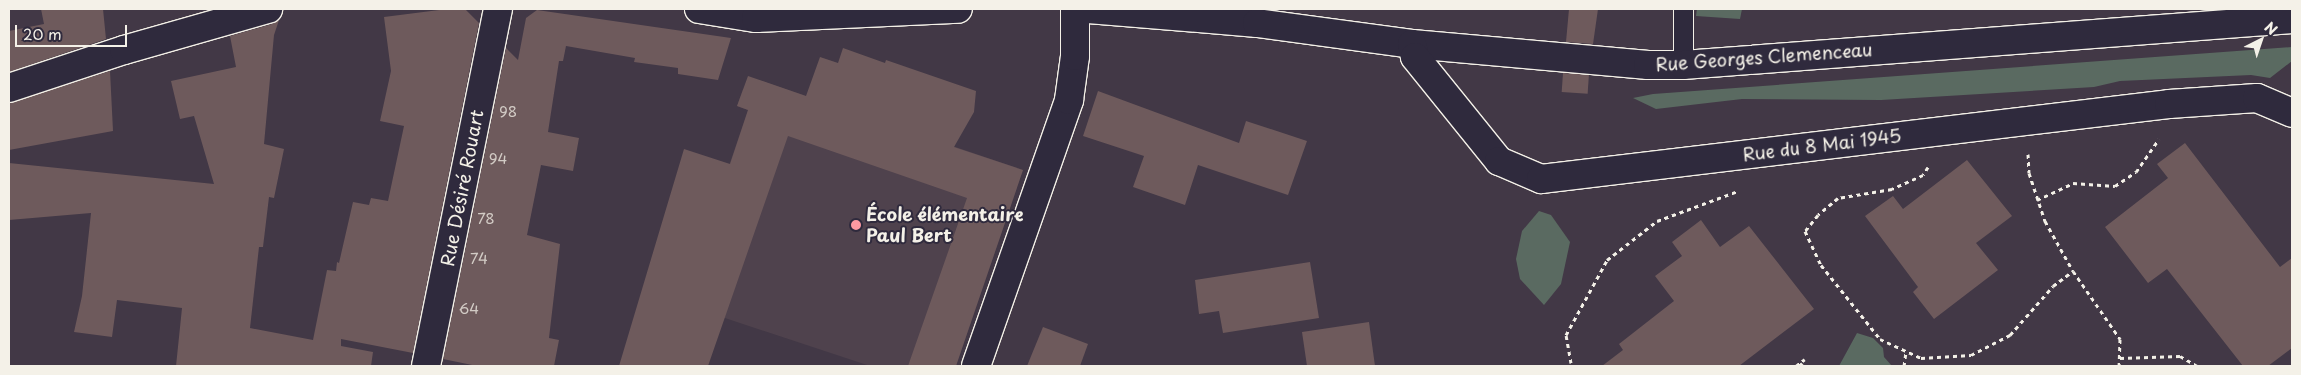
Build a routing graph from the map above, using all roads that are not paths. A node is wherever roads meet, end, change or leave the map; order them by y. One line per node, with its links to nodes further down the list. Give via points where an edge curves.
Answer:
1 (268, 9): 11 (street, via 124,50)
2 (498, 9): 13 (street, Rue Désiré Rouart)
3 (699, 9): 4 (street, via 756,18)
4 (958, 9)
5 (1075, 9): 14 (street, via 1069,100)
6 (1088, 9): 9 (street, Rue Georges Clemenceau, via 1257,23)
7 (1683, 9): 10 (lane)
8 (2292, 19): 10 (street, Rue Georges Clemenceau)
9 (1412, 44): 10 (street, Rue Georges Clemenceau, via 1648,65); 12 (street, Rue du 8 Mai 1945, via 1415,57 1499,161 1541,178 2169,104 2257,98)
10 (1683, 65)
11 (9, 88)
12 (2292, 113)
13 (426, 366)
14 (976, 366)

